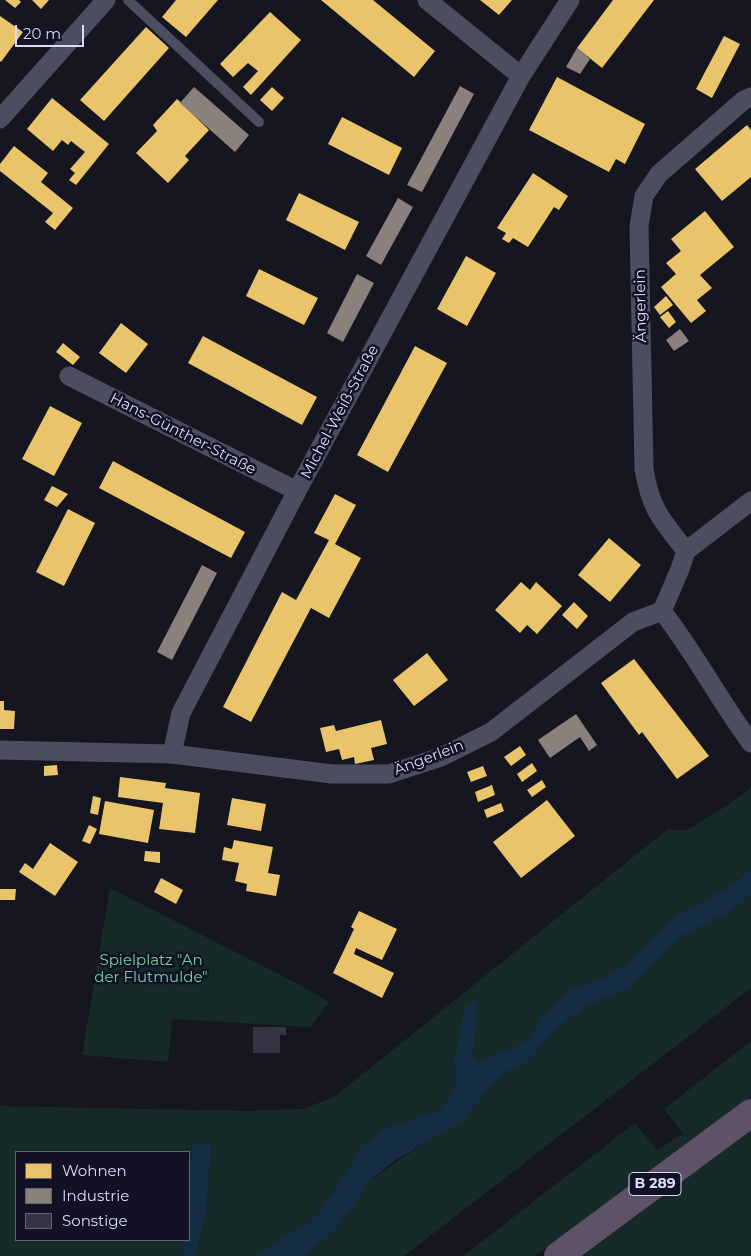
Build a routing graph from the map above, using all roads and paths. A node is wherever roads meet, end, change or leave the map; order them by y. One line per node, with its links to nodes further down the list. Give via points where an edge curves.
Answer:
1 (106, 0): 7 (street)
2 (128, 0): 8 (lane)
3 (427, 0): 5 (street)
4 (570, 0): 5 (street, Michel-Weiß-Straße)
5 (521, 76): 10 (street, Michel-Weiß-Straße)
6 (751, 97): 12 (street, Ängerlein, via 660,174 644,196 639,226 644,469 655,510)
7 (0, 119)
8 (258, 122)
9 (70, 376): 10 (street, Hans-Günther-Straße)
10 (297, 492): 16 (street, Michel-Weiß-Straße, via 181,713)
11 (751, 501): 12 (street)
12 (686, 551): 13 (street)
13 (662, 611): 14 (street, via 685,640); 16 (street, Ängerlein, via 633,622 490,732 441,757 389,774 332,774)
14 (751, 743)
15 (0, 750): 16 (street, Ängerlein)
16 (172, 754)
17 (751, 1113): 18 (highway, B 289)
18 (558, 1256)

